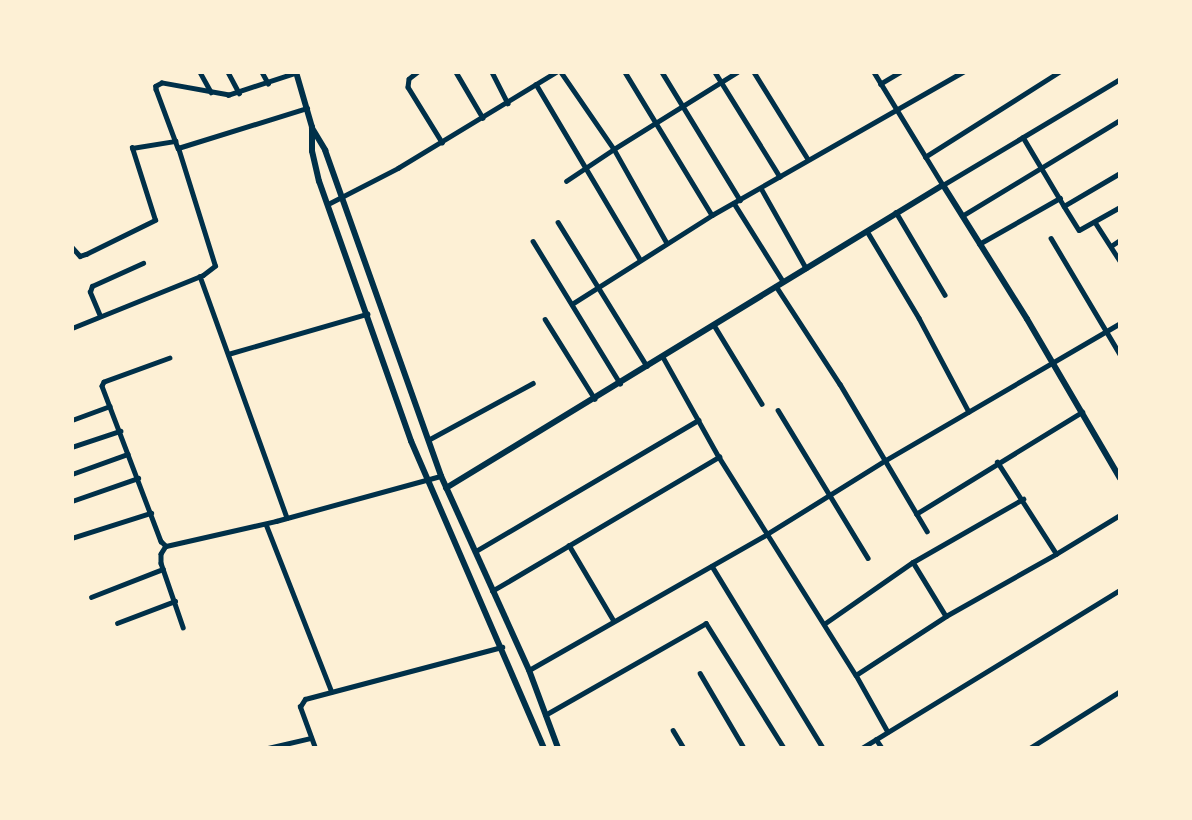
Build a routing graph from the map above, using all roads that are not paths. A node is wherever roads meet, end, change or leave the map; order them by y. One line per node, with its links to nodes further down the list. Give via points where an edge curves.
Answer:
1 (200, 72): 23 (street)
2 (228, 72): 24 (street)
3 (262, 72): 20 (street)
4 (417, 72): 35 (street, via 409,79 408,87)
5 (456, 72): 29 (street)
6 (492, 72): 25 (street)
7 (559, 72): 21 (street); 37 (street)
8 (625, 72): 31 (street)
9 (662, 72): 26 (street)
10 (716, 72): 19 (street)
11 (737, 72): 19 (street)
12 (754, 72): 39 (street)
13 (874, 72): 22 (street)
14 (900, 72): 22 (street)
15 (963, 72): 28 (street)
16 (1059, 72): 38 (street)
17 (296, 73): 20 (street); 27 (street)
18 (1120, 79): 33 (street)
19 (721, 81): 26 (street); 43 (street)
20 (268, 83): 24 (street)
21 (536, 84): 25 (street); 40 (street)
22 (880, 84): 28 (street)
23 (211, 92): 24 (street); 34 (street, via 162,83 156,86)
24 (239, 93)
25 (508, 103): 29 (street)
26 (684, 107): 31 (street); 49 (street)
27 (307, 108): 32 (street); 36 (street)
28 (897, 111): 38 (street); 39 (street)
29 (483, 118): 35 (street)
30 (1120, 120): 41 (street)
31 (656, 122): 37 (street); 55 (street)
32 (312, 128): 48 (street, via 325,150); 51 (street, via 312,152)
33 (1023, 137): 41 (street); 45 (street)
34 (175, 141): 36 (street); 66 (street, via 132,148 155,220 80,256)
35 (442, 142): 48 (street)
36 (178, 147): 71 (street, via 215,264)
37 (614, 149): 40 (street); 63 (street)
38 (925, 157): 45 (street)
39 (808, 159): 43 (street)
40 (586, 167): 44 (street); 67 (street)
41 (1041, 169): 47 (street); 56 (street)
42 (1120, 173): 52 (street)
43 (780, 177): 46 (street)
44 (567, 181)
45 (943, 185): 54 (street); 56 (street)
46 (761, 188): 49 (street); 70 (street)
47 (1060, 198): 52 (street); 64 (street)
48 (341, 199): 51 (street); 101 (street)
49 (740, 200): 50 (street)
50 (734, 203): 55 (street); 72 (street)
51 (328, 204): 77 (street)
52 (1064, 206): 58 (street, via 1077,230)
53 (1120, 207): 58 (street)
54 (896, 212): 59 (street); 75 (street)
55 (712, 215): 63 (street)
56 (962, 216): 64 (street)
57 (558, 222): 73 (street)
58 (1095, 222): 65 (street)
59 (867, 231): 70 (street); 96 (street)
60 (1051, 238): 83 (street)
61 (1120, 240): 65 (street)
62 (533, 241): 76 (street)
63 (667, 243): 67 (street)
64 (979, 244): 88 (street)
65 (1111, 246): 68 (street)
66 (72, 247)
67 (640, 259): 73 (street)
68 (1120, 261)
69 (143, 262): 78 (street, via 92,286 90,292)
70 (806, 268): 72 (street)
71 (200, 276): 78 (street); 84 (street)
72 (783, 281): 74 (street)
73 (600, 286): 76 (street); 89 (street)
74 (776, 286): 81 (street); 105 (street)
75 (945, 295)
76 (572, 304): 91 (street)
77 (367, 314): 84 (street); 111 (street)
78 (100, 316): 82 (street)
79 (545, 319): 92 (street)
80 (1120, 323): 83 (street)
81 (714, 324): 86 (street); 93 (street)
82 (72, 328)
83 (1107, 331): 85 (street); 88 (street)
84 (228, 354): 119 (street)
85 (1120, 354)
86 (663, 357): 89 (street); 99 (street)
87 (170, 358): 94 (street, via 104,382)
88 (1053, 363): 96 (street); 97 (street)
89 (647, 366): 91 (street)
90 (532, 383): 101 (street)
91 (620, 383): 92 (street)
92 (595, 399): 112 (street)
93 (762, 405)
94 (110, 406): 98 (street); 100 (street)
95 (778, 410): 113 (street)
96 (969, 412): 105 (street)
97 (1082, 412): 106 (street); 110 (street)
98 (72, 420)
99 (698, 420): 104 (street); 126 (street)
100 (120, 431): 102 (street); 103 (street)
101 (428, 440): 108 (street)
102 (72, 447)
103 (128, 454): 107 (street); 109 (street)
104 (719, 457): 122 (street); 124 (street)
105 (886, 460): 113 (street); 117 (street)
106 (998, 462): 114 (street); 117 (street)
107 (72, 474)
108 (441, 476): 111 (street); 112 (street)
109 (138, 478): 115 (street); 116 (street)
110 (1120, 478)
111 (428, 481): 119 (street); 141 (street)
112 (446, 488): 126 (street)
113 (829, 495): 122 (street); 128 (street)
114 (1023, 499): 127 (street); 129 (street)
115 (72, 501)
116 (151, 513): 123 (street); 125 (street)
117 (916, 514): 121 (street)
118 (1120, 515): 127 (street)
119 (287, 518): 120 (street)
120 (266, 524): 125 (street); 146 (street)
121 (927, 531)
122 (767, 534): 130 (street); 139 (street)
123 (72, 538)
124 (569, 545): 133 (street); 137 (street)
125 (166, 546): 131 (street, via 161,557)
126 (476, 551): 133 (street)
127 (1056, 554): 136 (street)
128 (868, 558)
129 (913, 562): 136 (street); 139 (street)
130 (712, 566): 137 (street); 159 (street)
131 (163, 569): 134 (street); 135 (street)
132 (1120, 590): 149 (street)
133 (492, 591): 142 (street)
134 (91, 597)
135 (175, 602): 138 (street); 140 (street)
136 (946, 616): 144 (street)
137 (614, 621): 142 (street)
138 (117, 622)
139 (824, 624): 144 (street)
140 (183, 627)
141 (502, 647): 146 (street); 154 (street)
142 (529, 670): 147 (street)
143 (700, 673): 157 (street)
144 (856, 675): 149 (street)
145 (1120, 691): 162 (street)
146 (332, 692): 150 (street, via 301,702)
147 (545, 715): 155 (street); 158 (street, via 706,623)
148 (673, 730): 156 (street)
149 (888, 732): 151 (street)
150 (311, 738): 152 (street); 153 (street)
151 (876, 739): 160 (street); 161 (street)
152 (268, 748)
153 (315, 748)
154 (544, 748)
155 (558, 748)
156 (684, 748)
157 (744, 748)
158 (784, 748)
159 (823, 748)
160 (862, 748)
161 (882, 748)
162 (1030, 748)

